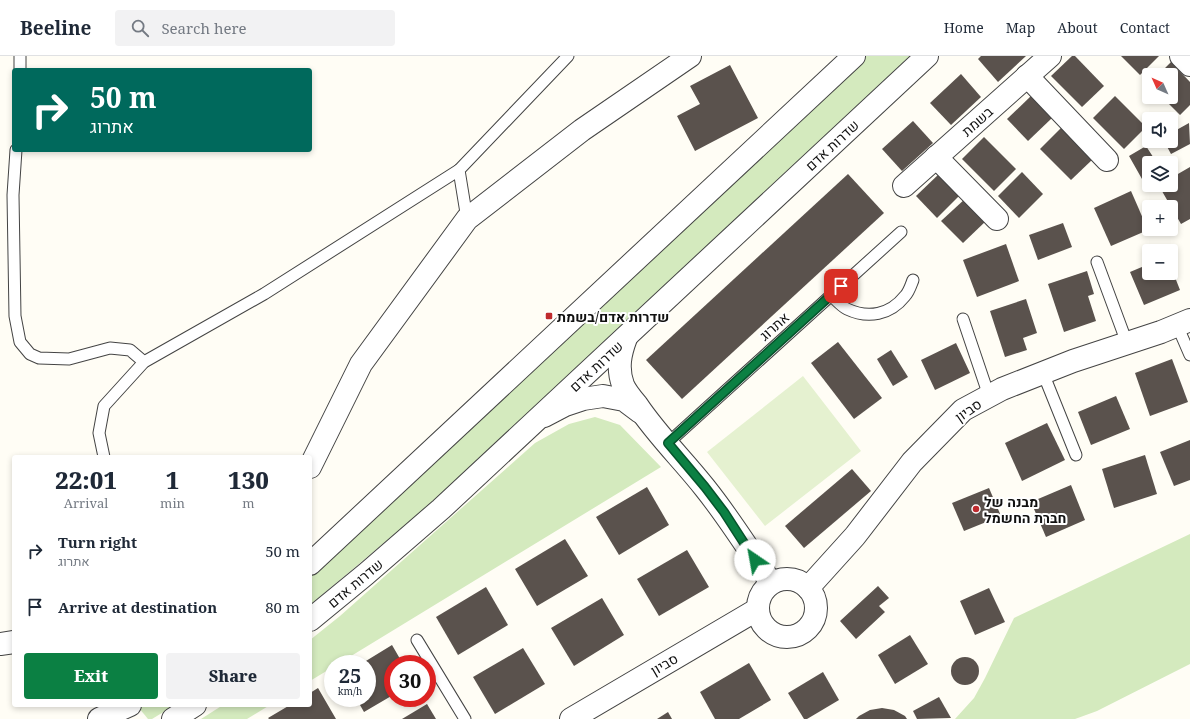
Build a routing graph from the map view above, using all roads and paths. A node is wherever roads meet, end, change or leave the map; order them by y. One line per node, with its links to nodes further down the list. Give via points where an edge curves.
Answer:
1 (20, 56): 9 (lane)
2 (568, 56): 14 (lane)
3 (690, 56): 16 (street, via 582,130)
4 (854, 56): 36 (street)
5 (927, 56): 24 (street, שדרות אדם)
6 (1050, 56): 10 (street, בשמת)
7 (1181, 56): 8 (street)
8 (1190, 65)
9 (20, 68)
10 (1027, 76): 12 (street, בשמת); 13 (street)
11 (16, 152): 27 (lane, via 13,196 15,316 20,342 30,354 39,358 69,359 110,348 130,350)
12 (936, 157): 15 (street, בשמת); 17 (street)
13 (1107, 160)
14 (460, 170): 16 (lane); 27 (lane, via 264,294)
15 (904, 186)
16 (467, 219): 35 (street, via 361,364)
17 (998, 219)
18 (901, 232): 21 (lane, אתרוג)
19 (1097, 262): 25 (lane)
20 (913, 280): 21 (lane, via 906,296 892,309 878,315 864,315 846,309)
21 (830, 295): 32 (lane, אתרוג)
22 (963, 319): 29 (lane)
23 (1183, 322): 25 (street, סביון); 26 (lane)
24 (626, 338): 30 (street, via 619,361 620,374 624,387); 31 (street, שדרות אדם)
25 (1127, 343): 28 (street, סביון)
26 (1190, 355)
27 (144, 362): 33 (lane, via 104,406 99,432)
28 (1043, 373): 29 (street, סביון); 34 (lane)
29 (989, 396): 38 (street, סביון, via 963,410 912,462 855,536)
30 (643, 415): 31 (street, via 624,400 603,396 565,405); 32 (street)
31 (541, 417): 40 (street, שדרות אדם, via 436,514)
32 (668, 443): 37 (street, via 724,512)
33 (104, 455)
34 (1076, 455)
35 (312, 463)
36 (312, 562)
37 (771, 584): 38 (street, via 790,579); 39 (street, via 759,599)
38 (808, 588): 39 (street, via 813,596 815,609 813,619 800,634 782,636 773,633 760,619)
39 (758, 609): 49 (street, סביון)
40 (312, 618)
41 (417, 640): 48 (lane)
42 (12, 642): 43 (street)
43 (0, 644)
44 (126, 707): 46 (street)
45 (192, 707): 47 (street)
46 (99, 719)
47 (173, 719)
48 (465, 719)
49 (571, 719)

